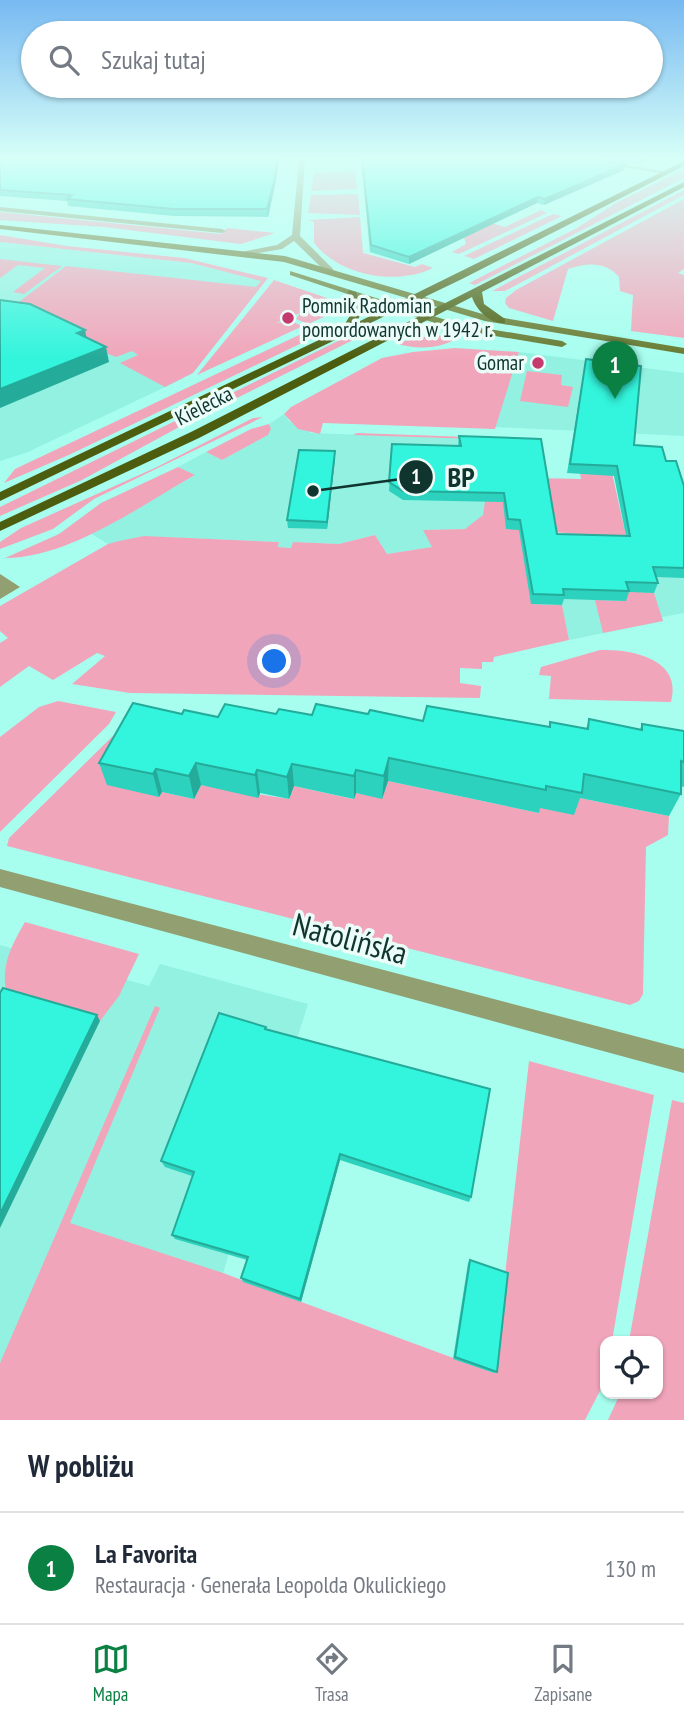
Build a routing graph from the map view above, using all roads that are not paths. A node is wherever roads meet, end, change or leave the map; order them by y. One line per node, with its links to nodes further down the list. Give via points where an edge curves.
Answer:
1 (164, 225): 6 (street)
2 (297, 225): 7 (street)
3 (558, 225): 13 (main road, Kielecka)
4 (603, 225): 11 (main road, Kielecka)
5 (0, 227): 8 (main road)
6 (222, 231)
7 (296, 236): 9 (street, via 279,247); 10 (street)
8 (194, 247): 9 (main road); 12 (main road)
9 (240, 253): 10 (main road)
10 (330, 271): 13 (main road)
11 (477, 290): 15 (main road, Kielecka); 17 (main road, via 480,305)
12 (351, 292): 14 (main road); 18 (main road, via 357,312)
13 (413, 298): 14 (main road, Kielecka); 15 (main road)
14 (394, 307): 16 (main road); 18 (main road, Kielecka)
15 (443, 307): 16 (main road, Kielecka); 17 (main road)
16 (424, 317): 20 (main road, via 480,332); 22 (main road, Kielecka)
17 (501, 321): 19 (main road)
18 (346, 330): 21 (main road, Kielecka)
19 (684, 351)
20 (684, 359)
21 (0, 497)
22 (2, 527)
23 (0, 579): 24 (street, via 12,587)
24 (0, 594)
25 (0, 878): 26 (street, Natolińska)
26 (684, 1061)

